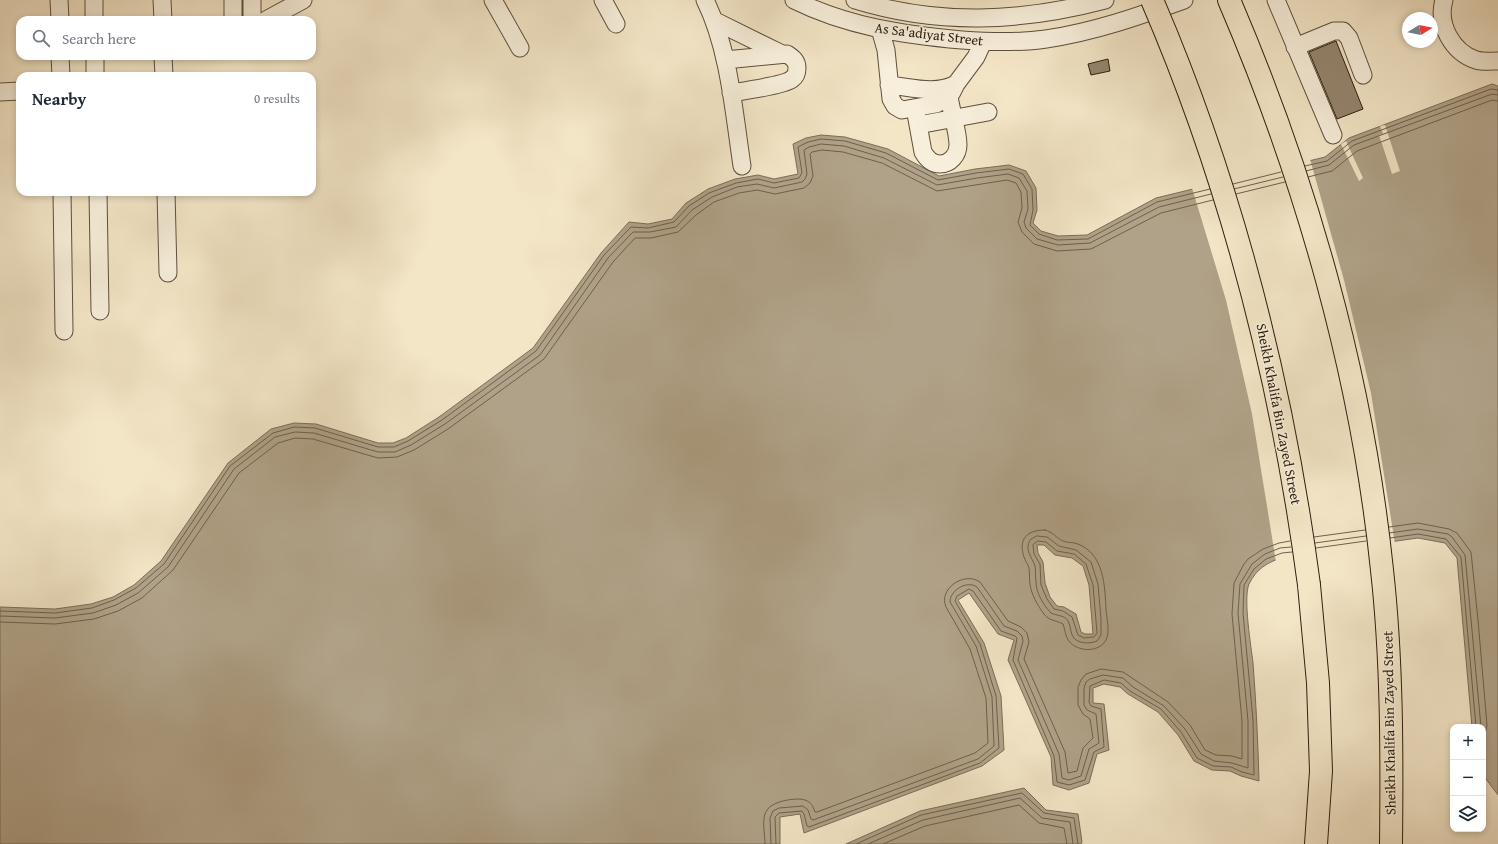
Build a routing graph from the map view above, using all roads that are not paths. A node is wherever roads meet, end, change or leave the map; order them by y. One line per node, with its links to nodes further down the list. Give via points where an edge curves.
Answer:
1 (59, 0): 18 (street)
2 (94, 0): 19 (street)
3 (162, 0): 20 (street)
4 (233, 0): 21 (street)
5 (252, 0): 22 (street)
6 (303, 0): 23 (street)
7 (493, 0): 29 (street)
8 (603, 0): 25 (street)
9 (705, 0): 24 (street)
10 (794, 0): 26 (street, As Sa'adiyat Street, via 831,16)
11 (855, 0): 12 (street, As Sa'adiyat Street, via 909,13 973,18 1038,13)
12 (1105, 0)
13 (1152, 0): 57 (highway, Sheikh Khalifa Bin Zayed Street, bridge, via 1200,120 1217,171 1248,272 1284,427 1309,585 1318,683 1320,771)
14 (1184, 0): 27 (street, As Sa'adiyat Street, via 1136,17 1061,36 1027,41)
15 (1230, 0): 58 (highway, Sheikh Khalifa Bin Zayed Street, via 1291,162 1342,341 1360,425 1382,570 1389,663)
16 (1276, 0): 28 (street)
17 (1444, 0): 35 (street, via 1442,12 1445,28 1457,48 1477,60)
18 (60, 16)
19 (94, 16)
20 (163, 16)
21 (233, 16)
22 (252, 16)
23 (273, 16)
24 (715, 21): 30 (street); 34 (street)
25 (616, 24)
26 (880, 29): 27 (street, As Sa'adiyat Street); 40 (street, via 886,50)
27 (983, 42): 41 (street, via 976,57)
28 (1295, 47): 39 (street, via 1343,31 1349,38); 49 (street)
29 (520, 48)
30 (782, 54): 34 (street); 44 (street, via 787,54 796,61 797,72 791,80)
31 (60, 60): 36 (street)
32 (95, 60): 37 (street)
33 (164, 60): 38 (street)
34 (725, 60): 44 (street)
35 (1498, 61)
36 (61, 72)
37 (96, 72)
38 (164, 72)
39 (1363, 75)
40 (889, 85): 41 (street); 45 (street, via 895,106 902,110)
41 (952, 90): 45 (street, via 936,104); 47 (street)
42 (16, 91): 43 (street)
43 (0, 92)
44 (731, 93): 50 (street)
45 (915, 108): 48 (street)
46 (988, 112): 47 (street)
47 (953, 119): 48 (street); 48 (street, via 957,150 953,158 944,163 934,163 926,157)
48 (918, 125)
49 (1333, 135)
50 (742, 166)
51 (62, 196): 56 (street)
52 (98, 196): 55 (street)
53 (166, 196): 54 (street)
54 (168, 273)
55 (100, 311)
56 (64, 331)
57 (1316, 844)
58 (1391, 844)

